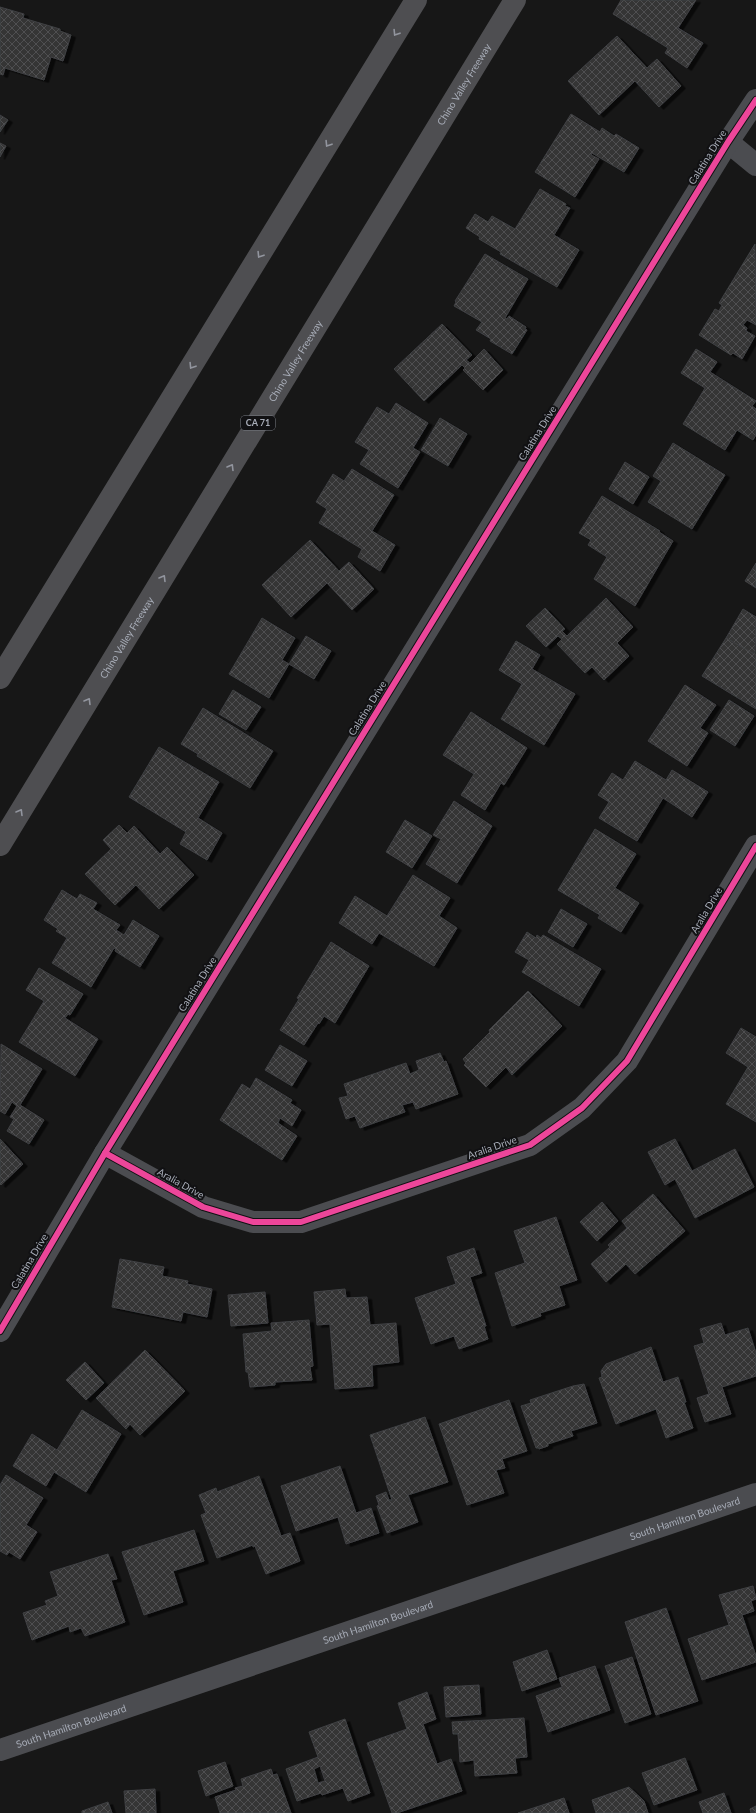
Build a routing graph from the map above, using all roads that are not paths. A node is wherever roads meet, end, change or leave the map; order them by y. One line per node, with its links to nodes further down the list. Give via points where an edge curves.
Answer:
1 (416, 0): 6 (highway, one-way to 6)
2 (516, 0): 7 (highway, Chino Valley Freeway / CA 71, one-way to 2)
3 (756, 100): 4 (street, Calatina Drive)
4 (728, 142): 5 (street); 9 (street, Calatina Drive)
5 (756, 165)
6 (0, 678)
7 (0, 845)
8 (756, 846): 9 (street, Aralia Drive, via 627,1061 582,1108 530,1145 293,1222 253,1222 203,1207)
9 (105, 1153): 10 (street, Calatina Drive)
10 (0, 1330)
11 (756, 1494): 12 (street, South Hamilton Boulevard)
12 (0, 1750)

